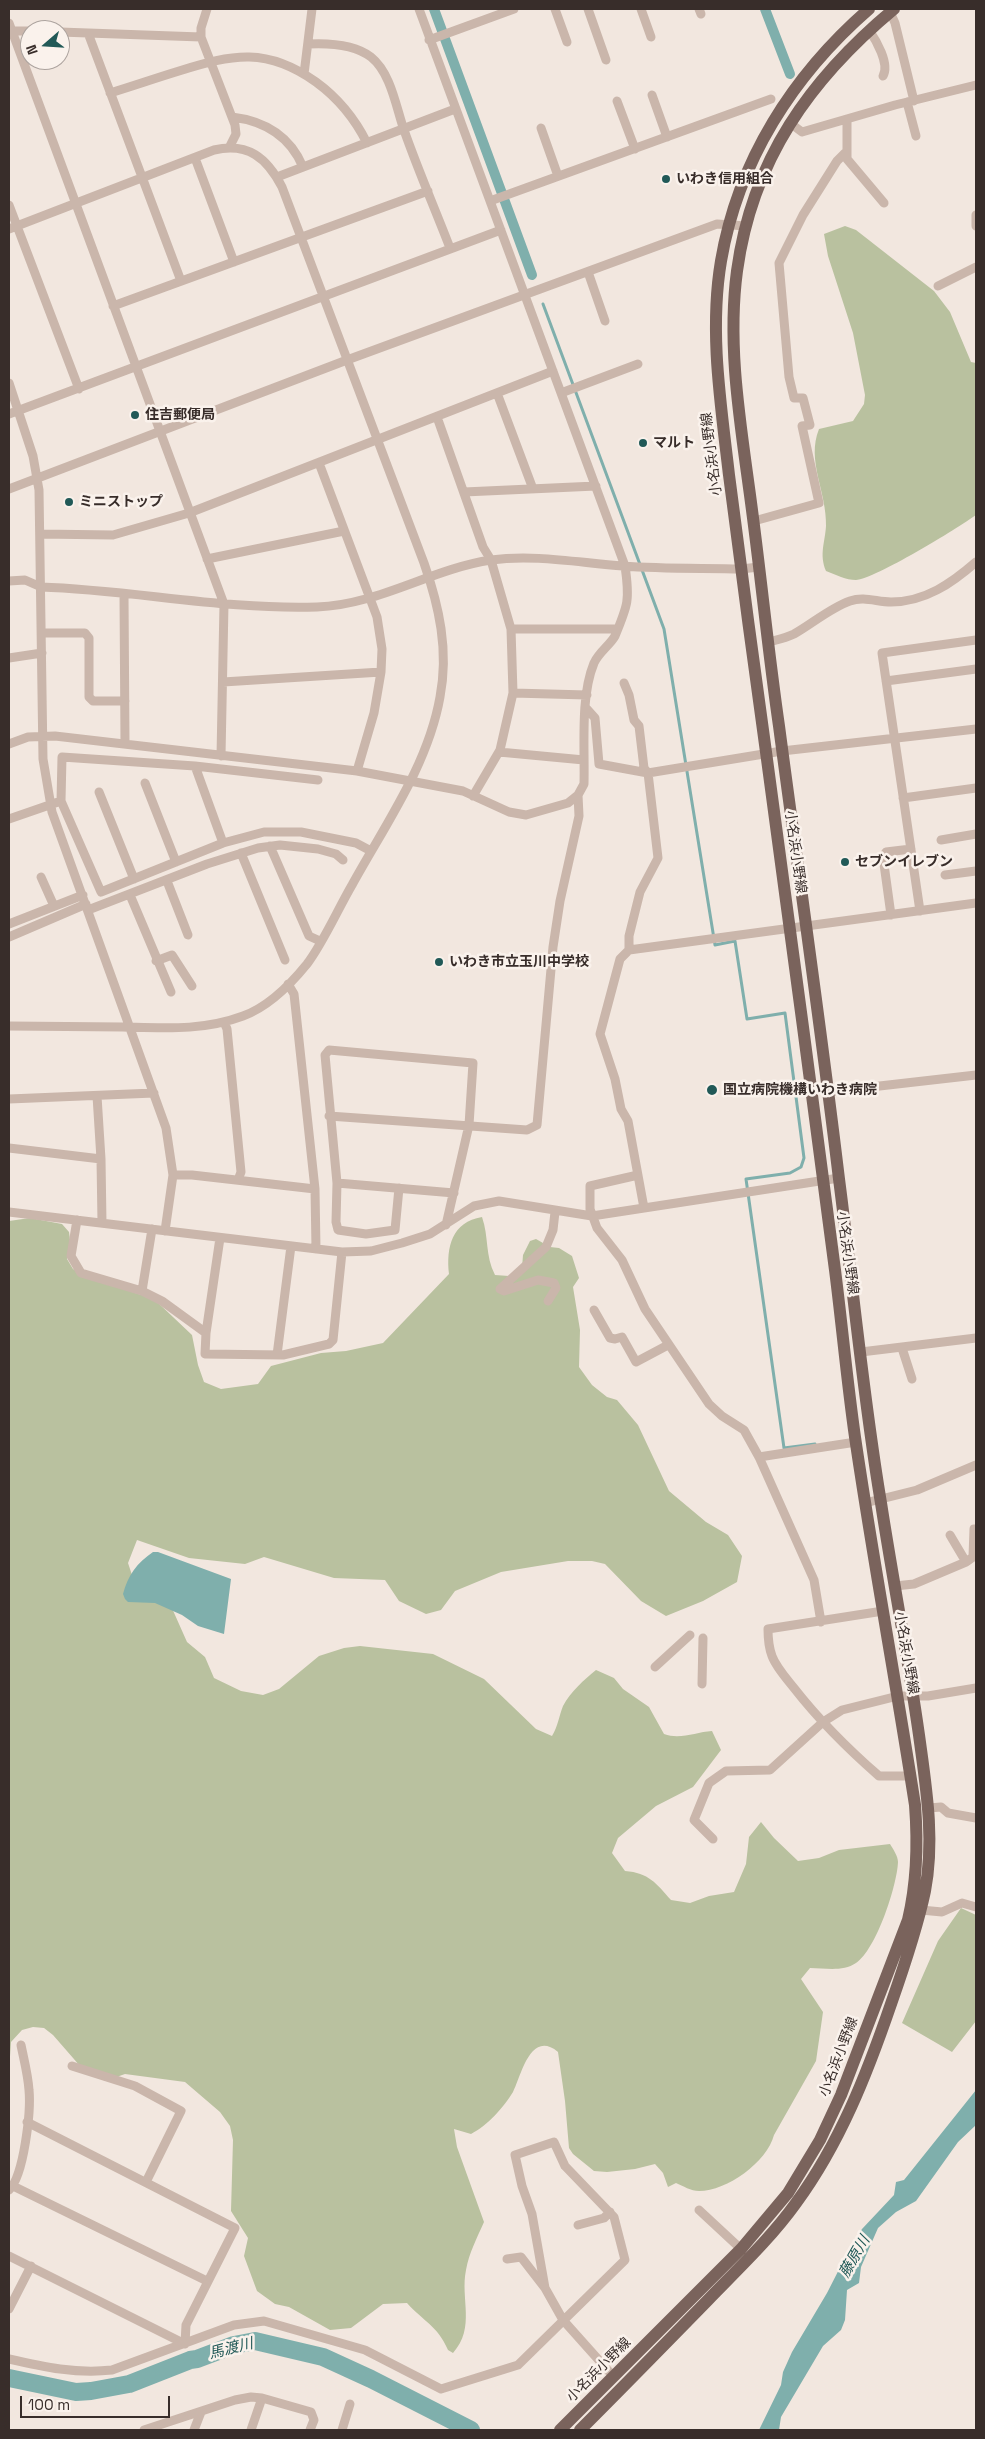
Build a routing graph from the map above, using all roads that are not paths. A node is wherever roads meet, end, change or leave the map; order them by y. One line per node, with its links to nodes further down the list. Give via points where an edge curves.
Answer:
1 (208, 9): 14 (street)
2 (312, 9): 18 (street)
3 (419, 9): 16 (street)
4 (514, 9): 16 (street)
5 (555, 9): 17 (street)
6 (588, 9): 19 (street)
7 (640, 9): 15 (street)
8 (869, 9): 52 (main road, 小名浜小野線, via 812,65 777,114 759,146)
9 (892, 10): 11 (main road, 小名浜小野線); 28 (street)
10 (10, 27): 48 (street)
11 (869, 30): 22 (street, via 877,42 885,67); 32 (main road, 小名浜小野線, via 821,79)
12 (70, 32): 13 (street)
13 (88, 33): 14 (street); 24 (street)
14 (201, 37): 20 (street)
15 (651, 37)
16 (429, 40): 29 (street)
17 (567, 42)
18 (308, 44): 21 (street); 34 (street, via 338,45 370,56 385,77)
19 (606, 60)
20 (211, 61): 21 (street, via 256,57 276,61); 24 (street); 30 (street)
21 (304, 74): 37 (street, via 336,97)
22 (883, 76)
23 (976, 85): 28 (street)
24 (110, 93): 45 (street)
25 (652, 95): 36 (street)
26 (771, 98): 36 (street)
27 (618, 100): 39 (street)
28 (911, 101): 31 (street); 35 (street)
29 (455, 109): 34 (street); 47 (street)
30 (232, 117): 38 (street, via 236,134); 42 (street, via 279,133 292,146)
31 (847, 119): 32 (street, via 802,132); 40 (street)
32 (790, 123): 53 (main road, 小名浜小野線, via 766,167)
33 (541, 128): 43 (street)
34 (404, 129): 37 (street); 46 (street)
35 (916, 136)
36 (667, 137): 39 (street)
37 (367, 143): 42 (street)
38 (230, 146): 41 (street); 44 (street, via 263,159)
39 (635, 149): 43 (street)
40 (845, 153): 49 (street); 88 (street, via 803,214 779,263 789,378 794,398 803,398 810,424 802,426 819,503)
41 (196, 158): 45 (street); 59 (street)
42 (303, 167): 44 (street)
43 (558, 176): 47 (street)
44 (277, 177): 57 (street)
45 (143, 179): 48 (street); 62 (street)
46 (428, 191): 57 (street); 58 (street)
47 (492, 200): 56 (street)
48 (76, 203): 55 (street); 66 (street)
49 (884, 203)
50 (9, 205): 55 (street)
51 (976, 215): 54 (street)
52 (730, 224): 53 (street); 61 (street, via 717,224); 96 (main road, 小名浜小野線, via 721,264 717,306 718,371)
53 (746, 226): 88 (main road, 小名浜小野線, via 736,274 734,346)
54 (976, 226)
55 (12, 227): 73 (street)
56 (501, 230): 58 (street); 64 (street)
57 (301, 237): 59 (street); 65 (street)
58 (450, 248): 65 (street)
59 (234, 262): 62 (street)
60 (976, 267): 63 (street)
61 (588, 272): 64 (street); 67 (street)
62 (181, 281): 66 (street)
63 (938, 286)
64 (525, 295): 68 (street); 71 (street)
65 (322, 296): 68 (street); 70 (street)
66 (113, 306): 70 (street)
67 (604, 321)
68 (347, 360): 79 (street); 80 (street)
69 (638, 364): 75 (street)
70 (135, 366): 73 (street); 79 (street)
71 (552, 371): 74 (street); 75 (street)
72 (9, 383): 76 (street)
73 (79, 389): 76 (street)
74 (497, 393): 78 (street); 85 (street)
75 (561, 393): 83 (street)
76 (18, 411): 77 (street); 82 (street)
77 (9, 414)
78 (437, 417): 80 (street); 86 (street)
79 (158, 431): 82 (street); 87 (street)
80 (378, 441): 81 (street); 97 (street)
81 (319, 463): 87 (street); 89 (street)
82 (37, 479): 84 (street); 90 (street)
83 (596, 486): 85 (street); 94 (street)
84 (9, 489)
85 (533, 489): 86 (street)
86 (464, 492): 92 (street, via 483,547)
87 (189, 513): 90 (street, via 113,535); 91 (street)
88 (754, 521): 95 (main road, 小名浜小野線)
89 (344, 531): 91 (street); 101 (street)
90 (40, 534): 99 (street)
91 (207, 559): 102 (street)
92 (491, 560): 94 (street, via 527,557); 97 (street, via 454,568); 103 (street)
93 (976, 562): 107 (street, via 937,591 911,600 872,601 862,598 849,602 792,636)
94 (625, 566): 96 (street); 104 (street, via 629,593 626,613)
95 (758, 567): 96 (street); 107 (main road, 小名浜小野線)
96 (741, 569): 126 (main road, 小名浜小野線)
97 (429, 578): 101 (street); 133 (street, via 441,628 444,661 432,732)
98 (9, 581): 99 (street, via 25,580)
99 (41, 587): 100 (street); 105 (street)
100 (124, 595): 102 (street); 117 (street)
101 (370, 598): 102 (street, via 319,607 259,608); 111 (street, via 377,616 382,649)
102 (224, 604): 113 (street)
103 (511, 629): 104 (street); 115 (street)
104 (616, 630): 116 (street, via 594,663)
105 (42, 633): 108 (street); 117 (street, via 85,633 89,638 89,696 94,701)
106 (976, 640): 112 (street, via 882,653)
107 (768, 642): 124 (main road, 小名浜小野線)
108 (42, 653): 109 (street); 120 (street)
109 (9, 658)
110 (976, 669): 112 (street)
111 (381, 672): 113 (street); 130 (street, via 374,713)
112 (886, 681): 121 (street)
113 (223, 682): 127 (street)
114 (624, 683): 131 (street, via 634,720 639,726 644,768)
115 (514, 693): 116 (street); 125 (street)
116 (586, 695): 118 (street)
117 (125, 701): 122 (street)
118 (586, 708): 128 (street); 131 (street, via 595,718 599,764)
119 (976, 728): 121 (street)
120 (43, 736): 122 (street); 123 (street); 141 (street)
121 (894, 739): 124 (street); 139 (street)
122 (125, 743): 127 (street)
123 (9, 744)
124 (782, 751): 126 (street); 164 (main road, 小名浜小野線)
125 (499, 752): 128 (street); 138 (street)
126 (766, 754): 131 (street); 165 (main road, 小名浜小野線)
127 (221, 756): 130 (street)
128 (584, 760): 137 (street, via 584,784)
129 (195, 766): 132 (street); 140 (street, via 62,756); 145 (street)
130 (357, 771): 133 (street)
131 (648, 773): 169 (street, via 658,858 640,892 629,936)
132 (318, 780)
133 (410, 781): 138 (street); 148 (street)
134 (145, 783): 151 (street)
135 (976, 788): 139 (street)
136 (99, 792): 155 (street)
137 (578, 795): 138 (street, via 568,803 526,815 508,812); 184 (street, via 579,816 553,947 537,1125 527,1130)
138 (473, 796)
139 (903, 798): 147 (street)
140 (61, 801): 141 (street); 155 (street, via 101,892)
141 (50, 804): 142 (street); 158 (street)
142 (9, 819)
143 (976, 834): 144 (street)
144 (941, 840)
145 (223, 843): 148 (street, via 264,832 301,832 356,843); 151 (street)
146 (270, 846): 149 (street); 150 (street, via 318,849 336,854); 168 (street, via 309,936)
147 (911, 849): 161 (street); 162 (street, via 886,852 884,857)
148 (371, 851): 168 (street)
149 (241, 853): 156 (street); 170 (street)
150 (343, 860)
151 (176, 862): 155 (street)
152 (976, 871): 153 (street)
153 (945, 875)
154 (41, 877): 160 (street)
155 (134, 879)
156 (166, 881): 157 (street); 166 (street)
157 (130, 895): 158 (street); 171 (street)
158 (86, 903): 160 (street); 167 (street); 177 (street)
159 (976, 903): 161 (street)
160 (54, 906): 163 (street)
161 (920, 911): 162 (street)
162 (891, 915): 164 (street)
163 (9, 924)
164 (805, 926): 165 (street); 180 (main road, 小名浜小野線)
165 (790, 929): 169 (street); 191 (main road, 小名浜小野線)
166 (188, 935)
167 (9, 937)
168 (320, 941): 172 (street, via 308,963)
169 (629, 950): 188 (street, via 620,959 600,1034 621,1109 628,1121)
170 (285, 960)
171 (156, 961): 173 (street, via 172,955); 174 (street)
172 (288, 984): 175 (street, via 278,995 245,1016); 194 (street, via 294,994)
173 (192, 986)
174 (171, 992)
175 (224, 1022): 177 (street, via 209,1027); 190 (street, via 241,1172)
176 (9, 1026): 177 (street)
177 (130, 1028): 179 (street)
178 (976, 1075): 180 (street)
179 (154, 1092): 181 (street); 187 (street, via 166,1128)
180 (827, 1092): 189 (main road, 小名浜小野線)
181 (97, 1096): 182 (street); 186 (street)
182 (9, 1098)
183 (329, 1116): 184 (street); 184 (street, via 324,1055 328,1050 473,1063); 192 (street)
184 (469, 1125): 195 (street)
185 (9, 1148): 186 (street)
186 (102, 1159): 201 (street)
187 (173, 1175): 190 (street); 204 (street)
188 (638, 1176): 196 (street); 199 (street, via 591,1184)
189 (839, 1178): 191 (street); 216 (main road, 小名浜小野線)
190 (238, 1180): 194 (street)
191 (822, 1181): 196 (street); 219 (main road, 小名浜小野線)
192 (337, 1183): 193 (street); 193 (street, via 338,1230 366,1234 394,1230)
193 (399, 1188): 195 (street)
194 (315, 1189): 207 (street)
195 (454, 1193): 202 (street)
196 (644, 1208): 199 (street)
197 (9, 1212): 200 (street)
198 (555, 1212): 199 (street); 202 (street, via 498,1201 474,1206); 210 (street, via 546,1246 500,1289 504,1291 544,1280 554,1283 556,1288)
199 (592, 1216): 214 (street, via 607,1244 626,1266 645,1308)
200 (77, 1220): 201 (street); 209 (street, via 71,1256 81,1273)
201 (102, 1223): 203 (street)
202 (446, 1224): 208 (street, via 430,1234 402,1243 370,1251)
203 (152, 1229): 204 (street); 209 (street)
204 (165, 1231): 205 (street)
205 (220, 1238): 206 (street); 212 (street)
206 (291, 1246): 207 (street); 217 (street)
207 (316, 1249): 208 (street)
208 (342, 1252): 217 (street, via 333,1340 329,1344)
209 (142, 1291): 212 (street, via 180,1312)
210 (548, 1301)
211 (594, 1310): 214 (street, via 610,1338 622,1337 636,1362)
212 (206, 1333): 217 (street, via 205,1354)
213 (976, 1338): 215 (street)
214 (668, 1345): 220 (street, via 709,1404 744,1430)
215 (902, 1348): 216 (street); 218 (street)
216 (861, 1352): 222 (main road, 小名浜小野線)
217 (277, 1355)
218 (912, 1379)
219 (856, 1442): 220 (street); 223 (main road, 小名浜小野線)
220 (759, 1457): 229 (street, via 814,1580)
221 (976, 1465): 222 (street, via 917,1490)
222 (880, 1500): 223 (street); 227 (main road, 小名浜小野線)
223 (866, 1503): 228 (main road, 小名浜小野線)
224 (976, 1529): 226 (street, via 973,1557)
225 (950, 1535): 226 (street)
226 (966, 1562): 227 (street, via 914,1584)
227 (895, 1586): 235 (main road, 小名浜小野線)
228 (883, 1611): 229 (street); 236 (main road, 小名浜小野線)
229 (821, 1622): 237 (street, via 768,1629 768,1636 772,1657)
230 (690, 1635): 232 (street)
231 (703, 1638): 233 (street)
232 (655, 1667)
233 (702, 1684)
234 (976, 1688): 235 (street, via 928,1696)
235 (913, 1695): 236 (street); 239 (main road, 小名浜小野線)
236 (898, 1696): 237 (street, via 847,1708); 238 (main road, 小名浜小野線)
237 (823, 1722): 238 (street, via 879,1776); 241 (street, via 770,1770 726,1771 709,1783 694,1820)
238 (911, 1776): 252 (main road, 小名浜小野線, via 918,1840 914,1897 908,1920 841,2095 820,2140 788,2193)
239 (929, 1808): 240 (street, via 941,1807 948,1812); 243 (main road, 小名浜小野線, via 927,1880)
240 (976, 1818)
241 (713, 1839)
242 (976, 1907): 243 (street, via 962,1903 942,1912)
243 (921, 1910): 272 (main road, 小名浜小野線, via 866,2074 833,2144 795,2206 742,2265)
244 (21, 2045): 246 (street, via 29,2092)
245 (72, 2066): 247 (street, via 135,2086 181,2111)
246 (27, 2122): 247 (street); 248 (street, via 24,2147)
247 (146, 2182): 256 (street, via 234,2228)
248 (11, 2188): 256 (street)
249 (699, 2210): 252 (street)
250 (610, 2212): 251 (street, via 604,2218); 257 (street, via 565,2166 554,2142 515,2155 532,2214); 259 (street, via 625,2260)
251 (578, 2225)
252 (741, 2249): 262 (main road, 小名浜小野線)
253 (9, 2256): 255 (street)
254 (507, 2259): 257 (street, via 522,2257)
255 (31, 2266): 258 (street); 260 (street)
256 (206, 2281): 260 (street, via 186,2325)
257 (545, 2288): 259 (street)
258 (9, 2309)
259 (563, 2320): 260 (street, via 518,2365 441,2389 365,2350 264,2321 234,2325); 262 (street)
260 (184, 2344): 261 (street, via 112,2370 92,2372 63,2371)
261 (9, 2359)
262 (614, 2376): 271 (main road, 小名浜小野線)
263 (262, 2398): 265 (street, via 236,2400); 268 (street); 269 (street, via 311,2412 314,2420)
264 (350, 2404): 270 (street)
265 (201, 2412): 266 (street); 267 (street)
266 (144, 2430)
267 (194, 2430)
268 (251, 2430)
269 (310, 2430)
270 (342, 2430)
271 (560, 2430)
272 (580, 2430)

